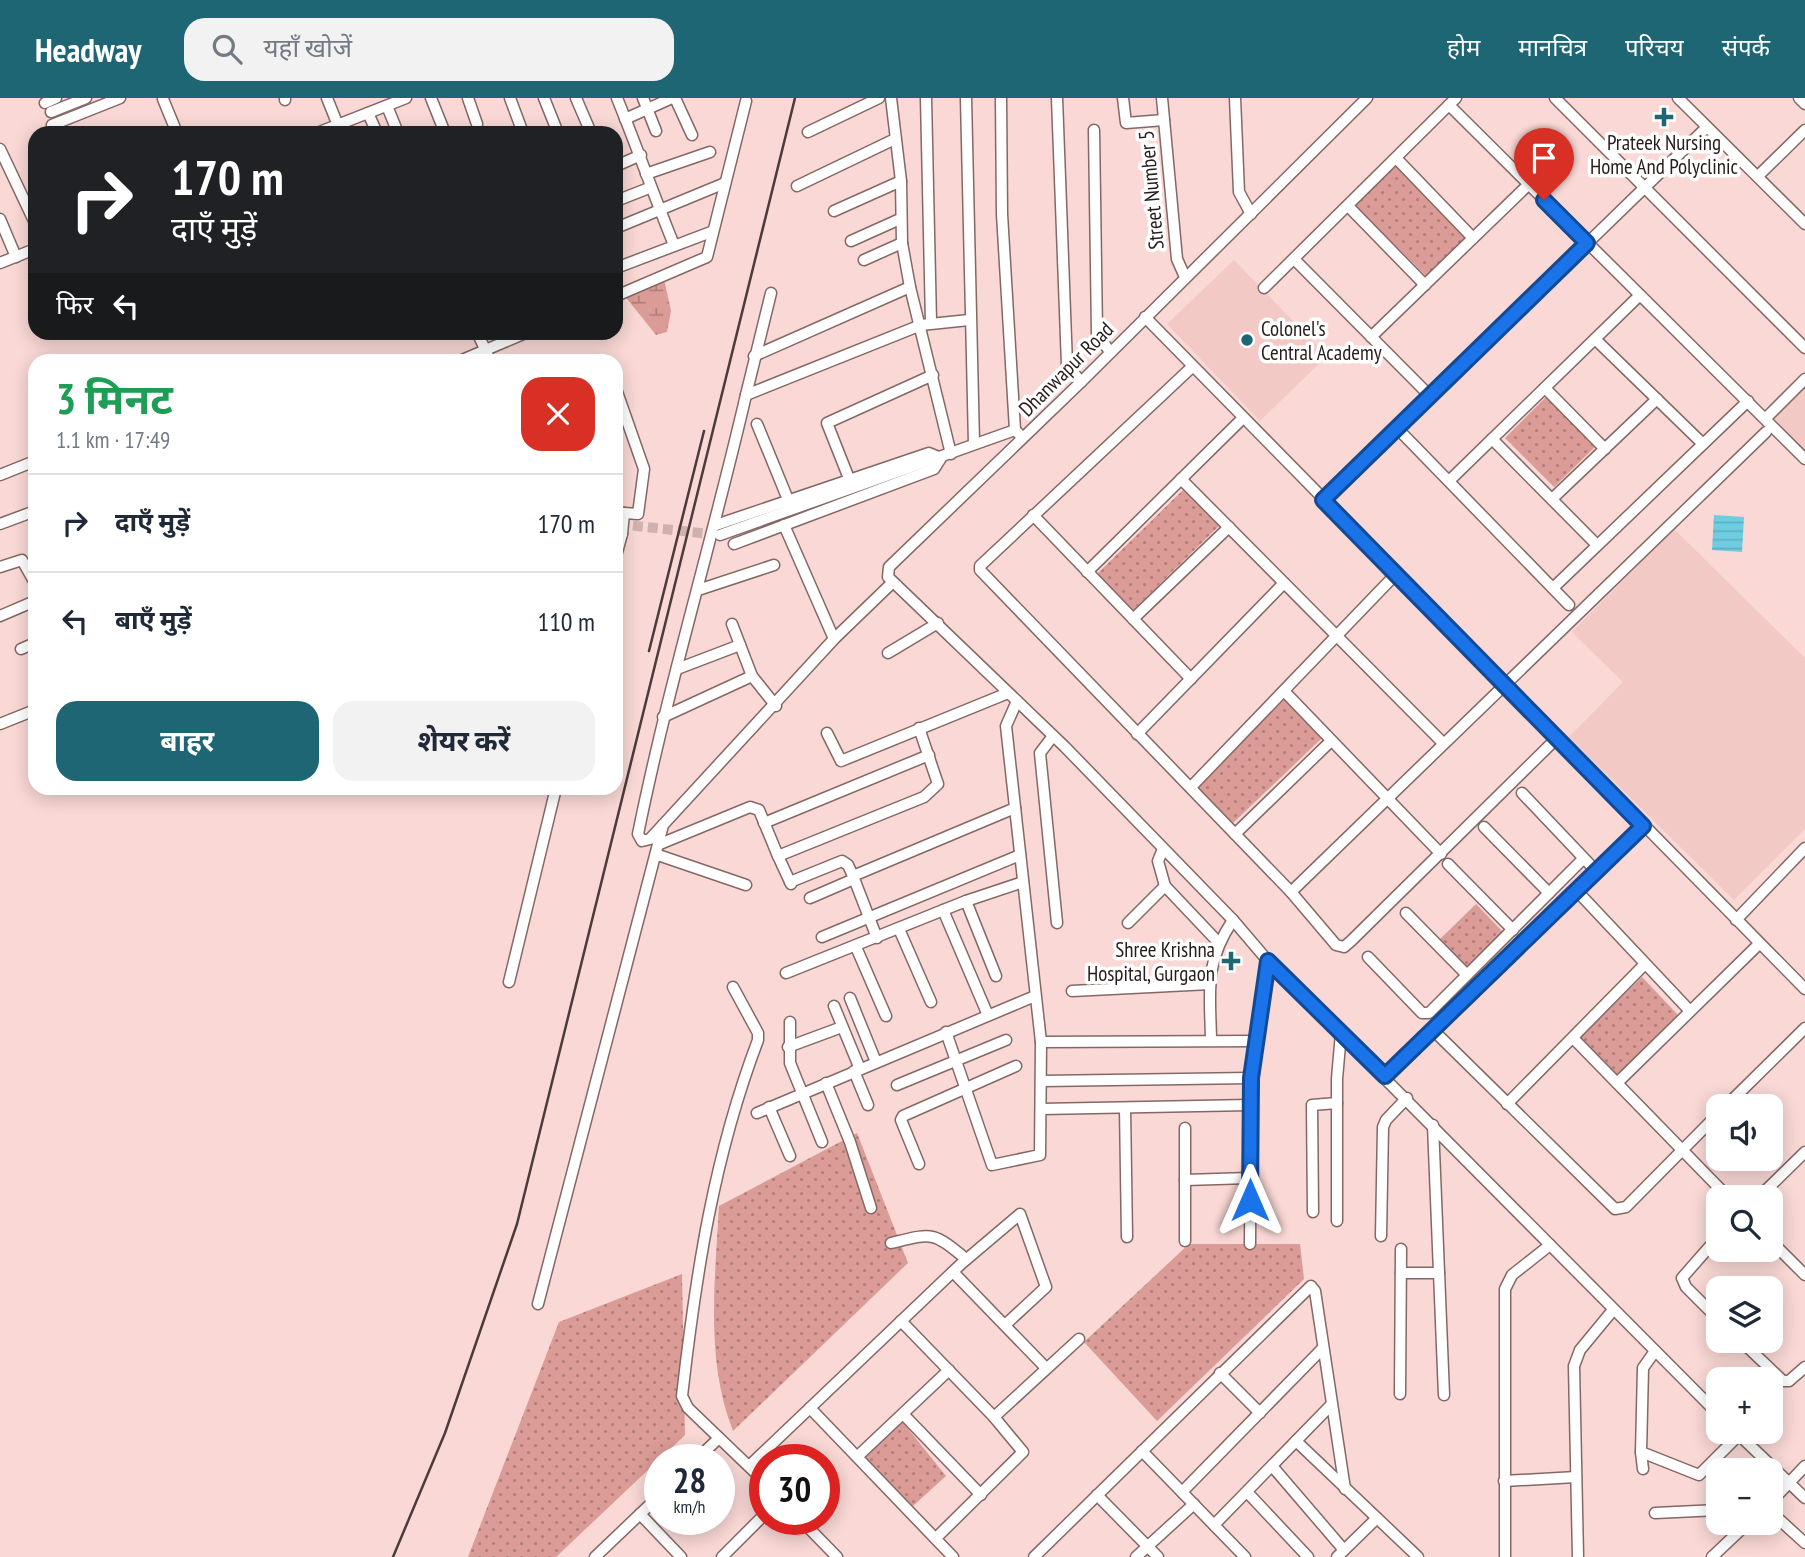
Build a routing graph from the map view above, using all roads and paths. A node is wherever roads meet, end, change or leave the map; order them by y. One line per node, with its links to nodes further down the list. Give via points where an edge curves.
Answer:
1 (86, 98): 29 (street)
2 (120, 98): 35 (street)
3 (327, 98): 41 (street)
4 (407, 98): 31 (street)
5 (432, 98): 45 (street)
6 (468, 98): 37 (street)
7 (510, 98): 46 (street)
8 (544, 98): 47 (street)
9 (576, 98): 48 (street)
10 (617, 98): 34 (street)
11 (643, 98): 32 (street)
12 (674, 98): 32 (street); 54 (street)
13 (879, 98): 53 (street)
14 (891, 98): 55 (street)
15 (926, 98): 100 (street)
16 (966, 98): 99 (street)
17 (1001, 98): 122 (street, via 1002,214)
18 (1057, 98): 111 (street, via 1066,365)
19 (1123, 98): 36 (street, via 1126,123)
20 (1162, 98): 36 (street, Street Number 5)
21 (1235, 98): 74 (street, via 1239,192)
22 (1367, 98): 74 (street, Dhanwapur Road)
23 (1555, 98): 67 (street)
24 (1678, 98): 49 (street)
25 (1799, 98): 30 (street)
26 (163, 99): 40 (street)
27 (746, 101): 64 (street)
28 (1453, 102): 59 (street); 65 (street)
29 (51, 104)
30 (1805, 104)
31 (387, 106): 33 (street); 44 (street)
32 (648, 110): 34 (street); 52 (street)
33 (368, 113): 42 (street); 43 (street)
34 (625, 118): 58 (street)
35 (65, 120): 38 (street); 39 (street)
36 (1164, 120): 91 (street, Street Number 5, via 1177,258)
37 (477, 124)
38 (52, 125)
39 (68, 126)
40 (174, 126)
41 (338, 126)
42 (344, 126)
43 (374, 126)
44 (395, 126)
45 (442, 126)
46 (520, 126)
47 (555, 126)
48 (588, 126)
49 (1707, 127): 62 (street); 67 (street)
50 (1094, 130): 105 (street, via 1097,333)
51 (1805, 130): 62 (street)
52 (656, 131)
53 (808, 132)
54 (692, 135)
55 (895, 139): 63 (street); 66 (street)
56 (0, 149): 71 (street)
57 (710, 152): 61 (street)
58 (641, 155): 60 (street); 61 (street)
59 (1395, 158): 70 (street); 80 (street)
60 (623, 163)
61 (646, 174): 68 (street)
62 (1758, 177): 77 (street)
63 (901, 181): 73 (street); 76 (street)
64 (725, 183): 72 (street); 79 (street)
65 (1528, 185): 80 (street); 83 (street)
66 (797, 186)
67 (1644, 187): 83 (street); 104 (street)
68 (649, 188): 69 (street); 72 (street)
69 (623, 198)
70 (1348, 206): 87 (street); 92 (street)
71 (28, 208)
72 (660, 211): 78 (street); 84 (street)
73 (834, 211)
74 (1251, 215): 91 (street, Dhanwapur Road)
75 (0, 219): 86 (street)
76 (900, 219): 81 (street); 82 (street)
77 (1805, 224)
78 (623, 225)
79 (711, 232): 84 (street); 95 (street, via 706,258)
80 (1473, 238): 92 (street)
81 (851, 241)
82 (902, 243): 88 (street); 93 (street)
83 (1587, 243): 97 (street); 114 (street)
84 (674, 245): 90 (street)
85 (28, 252): 86 (street)
86 (16, 257): 89 (street)
87 (1294, 259): 94 (street); 101 (street)
88 (864, 260)
89 (0, 263)
90 (623, 265)
91 (1185, 277): 98 (street, Dhanwapur Road)
92 (1425, 285): 101 (street)
93 (910, 287): 100 (street); 107 (street)
94 (1264, 288)
95 (623, 293)
96 (771, 293): 107 (street)
97 (1640, 295): 102 (street); 116 (street)
98 (1145, 317): 105 (street, Dhanwapur Road); 108 (street)
99 (969, 320): 100 (street); 126 (street)
100 (926, 323): 109 (street); 113 (street)
101 (1371, 337): 114 (street)
102 (1595, 339): 112 (street); 115 (street)
103 (505, 340): 106 (street)
104 (1805, 348)
105 (1110, 352): 111 (street, Dhanwapur Road)
106 (489, 354)
107 (754, 356): 113 (street)
108 (1192, 367): 118 (street); 141 (street)
109 (933, 375): 129 (street); 134 (street, via 827,423)
110 (1805, 379): 119 (street)
111 (1081, 382): 124 (street, Dhanwapur Road)
112 (1545, 388): 125 (street); 128 (street)
113 (746, 395): 145 (street)
114 (1430, 396): 121 (street)
115 (1657, 399): 127 (street); 128 (street)
116 (1748, 401): 119 (street); 127 (street)
117 (623, 409): 139 (street, via 644,468 638,514)
118 (1243, 418): 133 (street); 137 (street)
119 (1766, 418): 130 (street)
120 (757, 424): 138 (street)
121 (1396, 427): 135 (street); 137 (street)
122 (1015, 430): 124 (street, Dhanwapur Road); 126 (street, Dhanwapur Road)
123 (1766, 432): 172 (street)
124 (1024, 438): 153 (street, via 889,567)
125 (1492, 439): 135 (street); 136 (street)
126 (974, 444): 129 (street, Dhanwapur Road)
127 (1703, 444): 147 (street)
128 (1605, 449): 136 (street)
129 (946, 456): 134 (street, via 929,453); 143 (street, via 934,470); 145 (street, Dhanwapur Road)
130 (1805, 459)
131 (28, 463): 132 (street)
132 (0, 475)
133 (1181, 479): 144 (street); 151 (street)
134 (850, 481): 138 (street)
135 (1449, 481): 155 (street)
136 (1552, 499): 147 (street)
137 (1323, 500): 152 (street)
138 (789, 502): 145 (street)
139 (623, 512)
140 (28, 514): 142 (street)
141 (1033, 515): 151 (street); 181 (street, via 980,570)
142 (0, 524)
143 (784, 525): 146 (street); 164 (street)
144 (1229, 527): 154 (street); 160 (street)
145 (718, 530): 156 (street)
146 (734, 544)
147 (1597, 545): 155 (street)
148 (774, 565): 156 (street)
149 (0, 567): 150 (street, via 22,560)
150 (28, 571)
151 (1087, 572): 160 (street)
152 (1396, 574): 163 (street); 172 (street)
153 (892, 583): 161 (street); 164 (street)
154 (1284, 583): 163 (street); 171 (street)
155 (1553, 588): 158 (street)
156 (698, 590): 169 (street)
157 (28, 604): 159 (street)
158 (1569, 605)
159 (0, 616)
160 (1133, 619): 171 (street)
161 (938, 622): 168 (street); 174 (street)
162 (732, 624): 165 (street)
163 (1337, 636): 173 (street); 185 (street)
164 (834, 639): 175 (street)
165 (740, 645): 169 (street); 170 (street)
166 (28, 646): 167 (street)
167 (21, 649)
168 (888, 653)
169 (677, 669): 177 (street)
170 (752, 676): 175 (street); 177 (street)
171 (1191, 678): 181 (street)
172 (1504, 684): 183 (street); 185 (street)
173 (1284, 691): 184 (street); 187 (street)
174 (1012, 697): 179 (street); 182 (street); 191 (street, via 1006,726)
175 (776, 706): 193 (street)
176 (28, 712): 178 (street)
177 (663, 717): 193 (street, via 638,837 650,839)
178 (1, 721)
179 (919, 728): 180 (street, via 841,761); 186 (street)
180 (827, 733)
181 (1137, 734): 187 (street)
182 (1053, 736): 198 (street); 219 (street, via 1040,752)
183 (1557, 738): 194 (street); 202 (street)
184 (1331, 741): 190 (street); 196 (street)
185 (1443, 743): 190 (street)
186 (929, 755): 192 (street); 200 (street, via 938,784 933,791)
187 (1191, 787): 196 (street)
188 (1522, 793): 203 (street)
189 (554, 795): 234 (street)
190 (1385, 799): 202 (street); 210 (street)
191 (1015, 808): 199 (street); 205 (street)
192 (764, 823): 197 (street, via 759,810 750,807); 200 (street)
193 (663, 825): 197 (street)
194 (1643, 826): 204 (street); 218 (street)
195 (1484, 827): 211 (street)
196 (1235, 834): 210 (street)
197 (659, 849): 207 (street); 309 (street)
198 (1164, 849): 208 (street, via 1158,861); 217 (street)
199 (1020, 855): 206 (street); 216 (street)
200 (778, 856): 205 (street, via 790,883 842,861)
201 (1802, 856): 218 (street)
202 (1445, 859): 210 (street, via 1344,947 1336,946); 222 (street)
203 (1584, 859): 204 (street); 211 (street)
204 (1596, 872): 209 (street)
205 (853, 877): 212 (street); 216 (street)
206 (1023, 882): 213 (street); 239 (street)
207 (746, 885)
208 (1165, 886): 220 (street); 225 (street)
209 (1577, 891): 230 (street); 249 (street)
210 (1291, 892)
211 (1549, 893): 222 (street)
212 (810, 898)
213 (966, 901): 214 (street); 233 (street)
214 (943, 910): 221 (street); 244 (street)
215 (1406, 913): 232 (street)
216 (869, 916): 223 (street); 224 (street)
217 (1233, 920): 225 (street); 229 (street)
218 (1736, 920): 226 (street)
219 (1057, 923)
220 (1128, 923)
221 (899, 929): 224 (street); 241 (street)
222 (1513, 930): 232 (street)
223 (822, 937)
224 (877, 938): 227 (street)
225 (1218, 942): 235 (street)
226 (1759, 944): 237 (street); 243 (street)
227 (856, 947): 231 (street); 245 (street)
228 (1368, 957): 232 (street, via 1425,1014)
229 (1268, 961): 251 (street); 255 (street)
230 (1644, 965): 243 (street); 252 (street)
231 (786, 973)
232 (1467, 975)
233 (996, 976)
234 (509, 982)
235 (1210, 984): 238 (street); 253 (street)
236 (733, 987): 330 (street, via 758,1040 731,1118 696,1272 682,1396)
237 (1805, 989)
238 (1072, 991)
239 (1035, 996): 244 (street); 256 (street)
240 (850, 998): 258 (street)
241 (931, 1002)
242 (834, 1006): 247 (street)
243 (1690, 1011): 266 (street)
244 (988, 1013): 250 (street)
245 (886, 1016)
246 (790, 1022): 257 (street)
247 (842, 1027): 257 (street); 261 (street)
248 (1805, 1028): 270 (street)
249 (1433, 1030): 262 (street); 273 (street)
250 (946, 1032): 258 (street); 259 (street)
251 (1341, 1033): 262 (street); 272 (street)
252 (1573, 1038): 266 (street); 273 (street)
253 (1211, 1039): 255 (street); 256 (street)
254 (1006, 1040): 259 (street)
255 (1258, 1041): 263 (street)
256 (1041, 1042): 264 (street)
257 (788, 1047): 269 (street)
258 (876, 1062): 261 (street)
259 (957, 1062): 267 (street); 268 (street)
260 (1016, 1066): 268 (street)
261 (857, 1070): 265 (street); 274 (street)
262 (1385, 1076): 271 (street)
263 (1251, 1078): 264 (street); 275 (street)
264 (1042, 1081): 278 (street)
265 (826, 1083): 269 (street); 292 (street)
266 (1617, 1083): 284 (street)
267 (897, 1085)
268 (967, 1087): 278 (street, via 992,1165 1040,1155); 287 (street, via 901,1118)
269 (801, 1094): 276 (street); 283 (street)
270 (1738, 1094)
271 (1407, 1098): 280 (street); 295 (street, via 1383,1127)
272 (1337, 1102): 293 (street, via 1311,1107); 294 (street)
273 (1507, 1104): 284 (street, via 1615,1209 1626,1207)
274 (868, 1105)
275 (1250, 1105): 277 (street); 288 (street)
276 (769, 1107): 279 (street); 286 (street)
277 (1125, 1108): 278 (street); 296 (street)
278 (1041, 1109)
279 (757, 1113)
280 (1433, 1125): 300 (street); 307 (street)
281 (1706, 1126): 284 (street)
282 (1185, 1128): 289 (street)
283 (822, 1142)
284 (1682, 1150): 290 (street)
285 (1805, 1152): 291 (street)
286 (790, 1156)
287 (919, 1164)
288 (1249, 1178): 289 (street); 299 (street)
289 (1185, 1180): 297 (street)
290 (1716, 1185)
291 (1771, 1185)
292 (871, 1208)
293 (1313, 1212)
294 (1338, 1221)
295 (1381, 1236)
296 (1127, 1237)
297 (1185, 1241)
298 (891, 1243): 304 (street, via 937,1236)
299 (1250, 1244)
300 (1550, 1245): 311 (street); 344 (street, via 1512,1275 1505,1289)
301 (1401, 1249): 306 (street)
302 (1706, 1251): 310 (street, via 1682,1278)
303 (1783, 1253): 308 (street)
304 (967, 1259): 305 (street); 313 (street, via 1015,1216 1022,1215 1046,1287)
305 (953, 1272): 312 (street); 313 (street)
306 (1401, 1273): 307 (street); 322 (street)
307 (1439, 1273): 323 (street)
308 (1805, 1276)
309 (538, 1304)
310 (1706, 1307)
311 (1614, 1310): 316 (street); 343 (street, via 1576,1358)
312 (901, 1321): 320 (street); 326 (street)
313 (1005, 1325): 319 (street)
314 (1079, 1339): 319 (street)
315 (1322, 1349): 321 (street, via 1311,1286); 325 (street); 327 (street)
316 (1655, 1351): 324 (street); 337 (street, via 1643,1368)
317 (1754, 1353): 318 (street, via 1783,1381)
318 (1805, 1367)
319 (1046, 1368): 329 (street)
320 (949, 1370): 328 (street); 329 (street)
321 (1220, 1373): 327 (street); 336 (street)
322 (1400, 1394)
323 (1444, 1395)
324 (1706, 1402)
325 (1331, 1405): 331 (street); 346 (street)
326 (810, 1408): 333 (street); 338 (street)
327 (1260, 1413): 348 (street)
328 (903, 1414): 338 (street); 350 (street)
329 (994, 1417): 350 (street, via 1023,1452)
330 (719, 1438): 332 (street); 339 (street)
331 (1296, 1441): 340 (street); 346 (street)
332 (713, 1444)
333 (772, 1444)
334 (1728, 1444): 337 (street, via 1699,1475)
335 (1749, 1444): 345 (street)
336 (1142, 1451): 348 (street); 351 (street)
337 (1641, 1452): 342 (street)
338 (859, 1455): 364 (street)
339 (749, 1466)
340 (1272, 1466): 349 (street); 368 (street)
341 (1805, 1466): 345 (street)
342 (1643, 1469)
343 (1576, 1477): 344 (street); 382 (street)
344 (1504, 1481): 381 (street)
345 (1789, 1482): 347 (street); 352 (street)
346 (1345, 1489): 358 (street)
347 (1783, 1489)
348 (1182, 1492): 353 (street)
349 (1247, 1492): 360 (street); 379 (street)
350 (981, 1495): 364 (street)
351 (1097, 1495): 366 (street); 375 (street)
352 (1805, 1497)
353 (1194, 1504): 360 (street); 366 (street)
354 (644, 1510): 357 (street)
355 (1706, 1511): 356 (street)
356 (1655, 1513)
357 (640, 1514): 369 (street); 370 (street)
358 (1377, 1518): 368 (street); 380 (street)
359 (1783, 1523): 365 (street)
360 (1214, 1525): 378 (street)
361 (749, 1530): 371 (street)
362 (815, 1535): 367 (street)
363 (1735, 1535): 383 (street)
364 (936, 1538): 374 (street)
365 (1805, 1543)
366 (1148, 1547): 376 (street); 377 (street)
367 (828, 1548): 372 (street); 373 (street)
368 (1341, 1554)
369 (595, 1557)
370 (681, 1557)
371 (722, 1557)
372 (819, 1557)
373 (837, 1557)
374 (953, 1557)
375 (1034, 1557)
376 (1136, 1557)
377 (1158, 1557)
378 (1245, 1557)
379 (1308, 1557)
380 (1418, 1557)
381 (1505, 1557)
382 (1578, 1557)
383 (1712, 1557)

